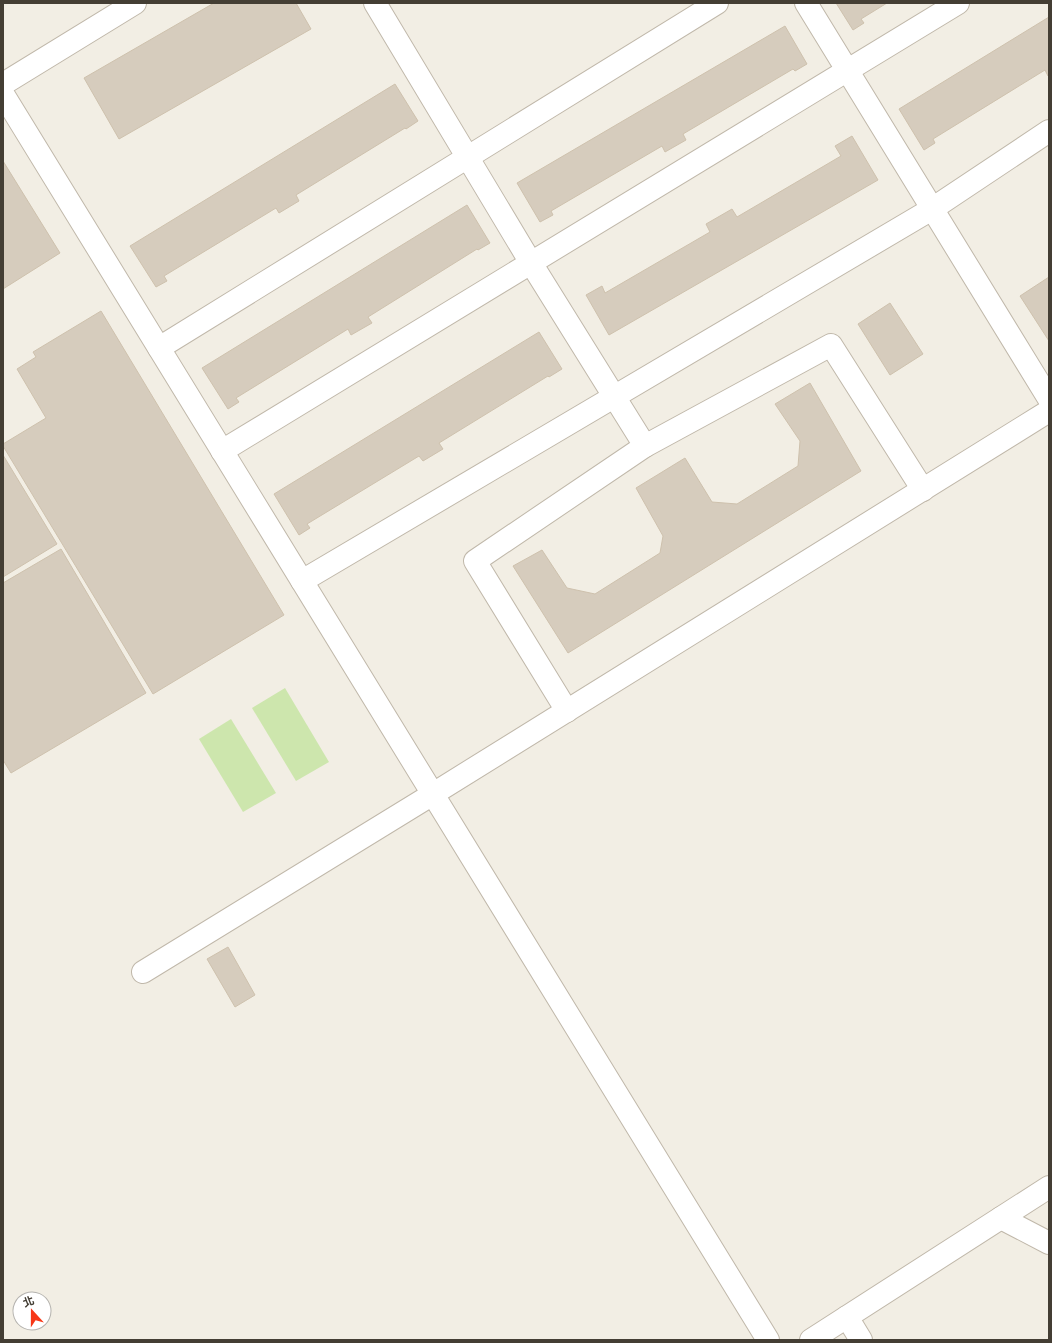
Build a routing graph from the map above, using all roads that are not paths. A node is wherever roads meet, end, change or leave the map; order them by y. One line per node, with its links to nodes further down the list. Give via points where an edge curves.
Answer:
1 (135, 3): 7 (lane)
2 (375, 3): 10 (lane)
3 (717, 3): 10 (lane)
4 (806, 3): 6 (lane)
5 (958, 3): 6 (lane)
6 (847, 70): 11 (lane); 12 (lane)
7 (3, 84)
8 (3, 94): 13 (lane)
9 (1049, 130): 11 (lane)
10 (468, 157): 12 (lane); 13 (lane)
11 (932, 209): 14 (lane); 15 (lane)
12 (531, 263): 14 (lane); 18 (lane)
13 (159, 348): 18 (lane)
14 (614, 397): 17 (lane); 20 (lane)
15 (1049, 399)
16 (1049, 411): 19 (lane)
17 (645, 446): 19 (lane, via 831,345); 21 (lane, via 475,561)
18 (222, 451): 20 (lane)
19 (923, 490): 21 (lane)
20 (302, 581): 22 (lane)
21 (567, 711): 22 (lane)
22 (433, 794): 23 (lane); 28 (lane)
23 (143, 972)
24 (1049, 1187): 25 (lane)
25 (1001, 1218): 26 (lane); 27 (lane)
26 (1049, 1243)
27 (847, 1317): 29 (lane); 30 (lane)
28 (768, 1340)
29 (811, 1340)
30 (861, 1340)

